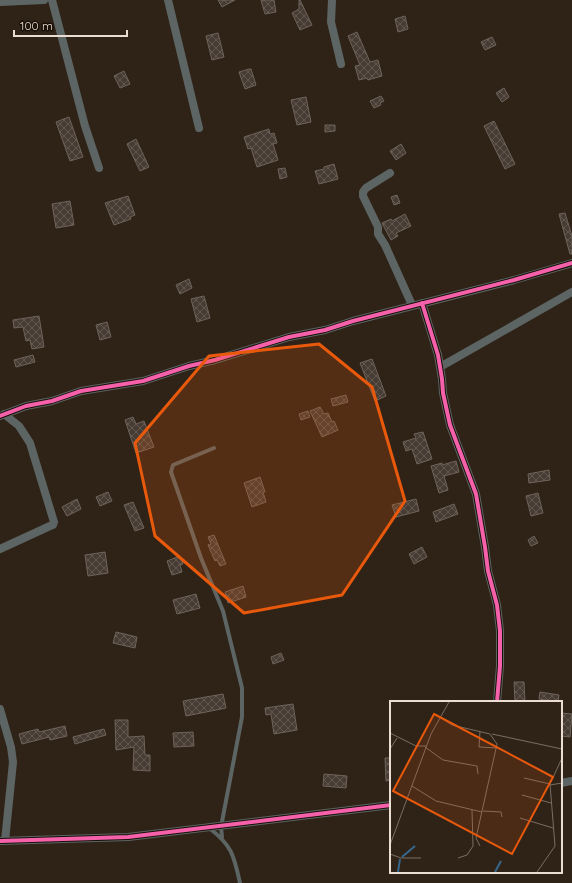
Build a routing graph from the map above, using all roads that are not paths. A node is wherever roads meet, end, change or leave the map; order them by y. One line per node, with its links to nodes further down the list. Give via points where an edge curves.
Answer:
1 (44, 0): 5 (street)
2 (52, 0): 8 (street, via 85,126)
3 (168, 0): 7 (street)
4 (332, 0): 6 (street, via 332,22)
5 (0, 2)
6 (341, 64)
7 (199, 128)
8 (99, 168)
9 (390, 173): 13 (street, via 366,188 363,196)
10 (572, 263): 12 (street)
11 (572, 292): 14 (street)
12 (422, 303): 13 (street); 14 (street)
13 (412, 306): 15 (street, via 325,330 289,337 143,381 86,390)
14 (440, 367): 18 (street, via 450,425 476,494 488,571 497,605 500,631)
15 (2, 415): 17 (street, via 19,426 30,444 54,522 53,525)
16 (214, 448): 23 (lane, via 173,465 171,472 201,558 223,611 242,688 242,717)
17 (0, 549)
18 (497, 701)
19 (0, 709): 26 (street, via 13,762)
20 (572, 781): 21 (street)
21 (562, 783)
22 (390, 805): 23 (street)
23 (221, 827): 24 (street); 25 (lane)
24 (209, 828): 25 (lane); 26 (street, via 128,838)
25 (222, 837): 27 (lane, via 235,860)
26 (2, 841)
27 (240, 883)

